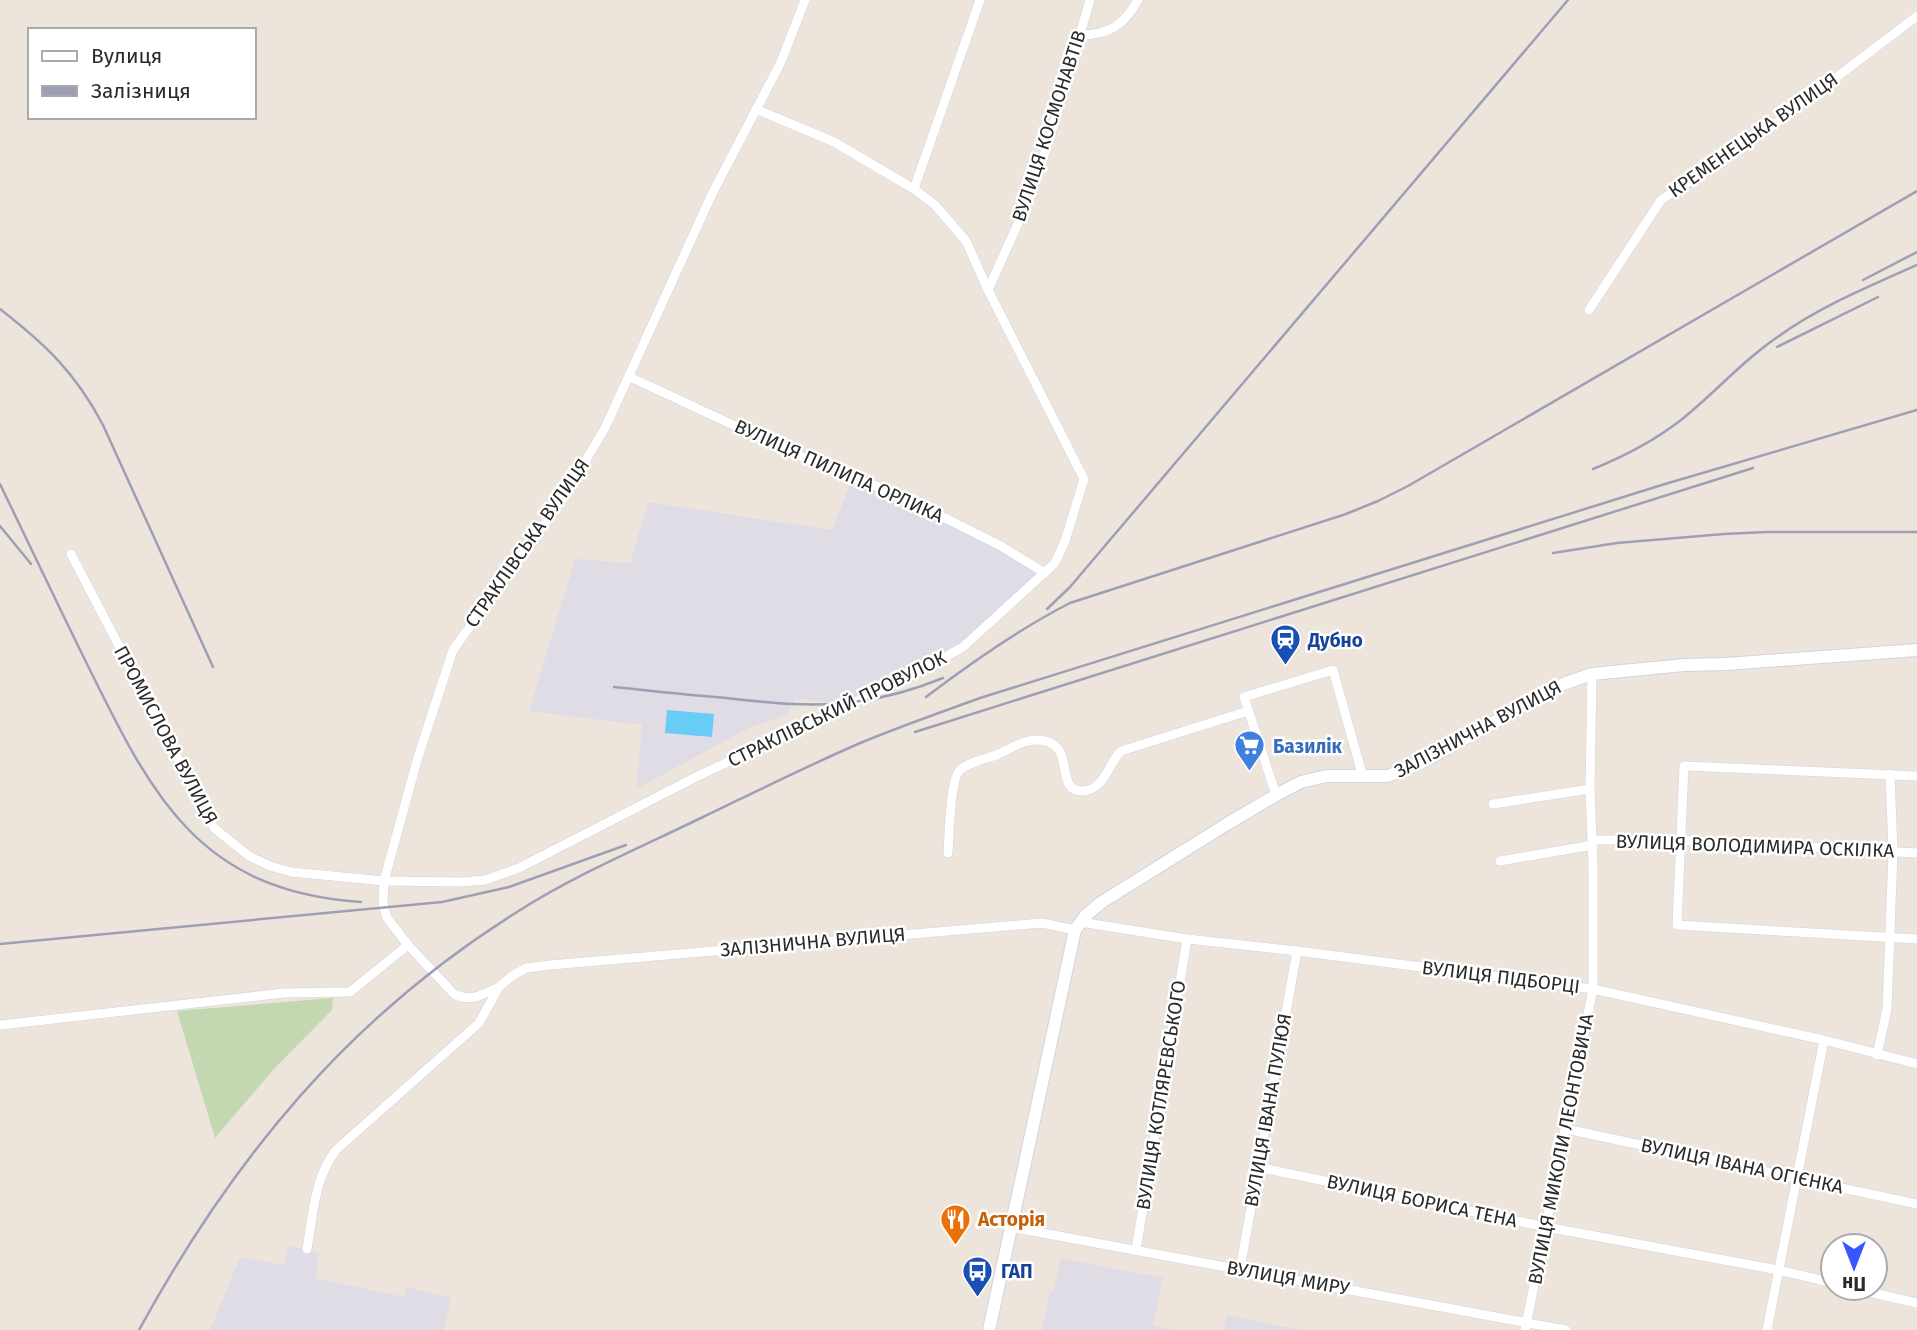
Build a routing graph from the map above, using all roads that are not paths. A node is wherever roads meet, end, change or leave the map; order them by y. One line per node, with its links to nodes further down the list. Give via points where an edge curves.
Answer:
1 (804, 0): 7 (street, СТРАКЛІВСЬКА ВУЛИЦЯ, via 781,62)
2 (980, 0): 8 (street)
3 (1090, 0): 6 (street, ВУЛИЦЯ КОСМОНАВТІВ)
4 (1138, 0): 6 (street, via 1126,18 1110,30)
5 (1917, 16): 10 (street, КРЕМЕНЕЦЬКА ВУЛИЦЯ, via 1767,130 1661,200)
6 (1080, 35): 9 (street, ВУЛИЦЯ КОСМОНАВТІВ, via 1029,199)
7 (756, 109): 8 (street, СТРАКЛІВСЬКИЙ ПРОВУЛОК, via 834,142); 11 (street, СТРАКЛІВСЬКА ВУЛИЦЯ, via 713,192)
8 (914, 189): 9 (street, СТРАКЛІВСЬКИЙ ПРОВУЛОК, via 935,205 966,241)
9 (989, 290): 13 (street, СТРАКЛІВСЬКИЙ ПРОВУЛОК, via 1084,479 1065,541)
10 (1589, 310)
11 (630, 377): 13 (street, ВУЛИЦЯ ПИЛИПА ОРЛИКА, via 804,458 901,496); 29 (street, СТРАКЛІВСЬКА ВУЛИЦЯ, via 564,497 453,650)
12 (71, 554): 29 (street, ПРОМИСЛОВА ВУЛИЦЯ, via 214,828 249,856 270,866)
13 (1045, 573): 29 (street, СТРАКЛІВСЬКИЙ ПРОВУЛОК, via 963,648 698,776 542,858 475,881)
14 (1917, 650): 15 (main road, ЗАЛІЗНИЧНА ВУЛИЦЯ)
15 (1592, 674): 19 (main road, ЗАЛІЗНИЧНА ВУЛИЦЯ, via 1563,684 1418,765 1388,776); 20 (street, ВУЛИЦЯ МИКОЛИ ЛЕОНТОВИЧА)
16 (1248, 711): 19 (street, via 1244,697 1333,670); 21 (street); 26 (street, via 1121,751 1102,781 1083,791 1070,786 1063,755 1045,741 1023,742 963,767 953,782)
17 (1890, 774): 18 (street); 23 (street, via 1684,766); 25 (street)
18 (1917, 776)
19 (1363, 777): 21 (main road, ЗАЛІЗНИЧНА ВУЛИЦЯ, via 1315,778)
20 (1590, 789): 22 (street); 24 (street, ВУЛИЦЯ МИКОЛИ ЛЕОНТОВИЧА)
21 (1276, 795): 30 (main road, ЗАЛІЗНИЧНА ВУЛИЦЯ, via 1111,896)
22 (1493, 804)
23 (1680, 840): 24 (street, ВУЛИЦЯ ВОЛОДИМИРА ОСКІЛКА); 25 (street, ВУЛИЦЯ ВОЛОДИМИРА ОСКІЛКА); 31 (street, via 1677,925)
24 (1593, 843): 28 (street, ВУЛИЦЯ ВОЛОДИМИРА ОСКІЛКА); 37 (street, ВУЛИЦЯ МИКОЛИ ЛЕОНТОВИЧА)
25 (1892, 852): 27 (street, ВУЛИЦЯ ВОЛОДИМИРА ОСКІЛКА); 31 (street)
26 (948, 853)
27 (1917, 853)
28 (1500, 861)
29 (384, 881): 34 (street, СТРАКЛІВСЬКА ВУЛИЦЯ, via 387,918)
30 (1077, 926): 32 (street, ВУЛИЦЯ ПІДБОРЦІ); 36 (street, ЗАЛІЗНИЧНА ВУЛИЦЯ, via 1042,923 550,965 526,968); 46 (main road)
31 (1889, 937): 33 (street); 40 (street, via 1887,1009)
32 (1186, 939): 35 (street, ВУЛИЦЯ ПІДБОРЦІ); 49 (street, ВУЛИЦЯ КОТЛЯРЕВСЬКОГО)
33 (1917, 939)
34 (408, 945): 36 (street, СТРАКЛІВСЬКА ВУЛИЦЯ, via 457,996 471,998); 38 (street, via 350,992 284,993)
35 (1297, 951): 37 (street, ВУЛИЦЯ ПІДБОРЦІ); 43 (street, ВУЛИЦЯ ІВАНА ПУЛЮЯ)
36 (499, 988): 48 (street, via 479,1023 329,1159 317,1190)
37 (1593, 989): 39 (street, ВУЛИЦЯ ПІДБОРЦІ); 42 (street, ВУЛИЦЯ МИКОЛИ ЛЕОНТОВИЧА)
38 (0, 1024)
39 (1824, 1040): 40 (street, ВУЛИЦЯ ПІДБОРЦІ); 44 (street)
40 (1877, 1055): 41 (street, ВУЛИЦЯ ПІДБОРЦІ)
41 (1917, 1064)
42 (1566, 1129): 44 (street, ВУЛИЦЯ ІВАНА ОГІЄНКА); 47 (street, ВУЛИЦЯ МИКОЛИ ЛЕОНТОВИЧА)
43 (1258, 1167): 47 (street, ВУЛИЦЯ БОРИСА ТЕНА); 50 (street, ВУЛИЦЯ ІВАНА ПУЛЮЯ)
44 (1798, 1177): 45 (street, ВУЛИЦЯ ІВАНА ОГІЄНКА); 51 (street)
45 (1917, 1204)
46 (1010, 1227): 49 (street, ВУЛИЦЯ МИРУ); 56 (main road)
47 (1546, 1227): 51 (street, ВУЛИЦЯ БОРИСА ТЕНА); 55 (street, ВУЛИЦЯ МИКОЛИ ЛЕОНТОВИЧА)
48 (307, 1249)
49 (1136, 1250): 50 (street, ВУЛИЦЯ МИРУ)
50 (1240, 1269): 55 (street, ВУЛИЦЯ МИРУ)
51 (1778, 1270): 52 (street, ВУЛИЦЯ БОРИСА ТЕНА); 58 (street)
52 (1819, 1280)
53 (1889, 1296): 54 (street)
54 (1917, 1303)
55 (1526, 1326): 57 (street, ВУЛИЦЯ МИРУ)
56 (989, 1330)
57 (1566, 1330)
58 (1767, 1330)

